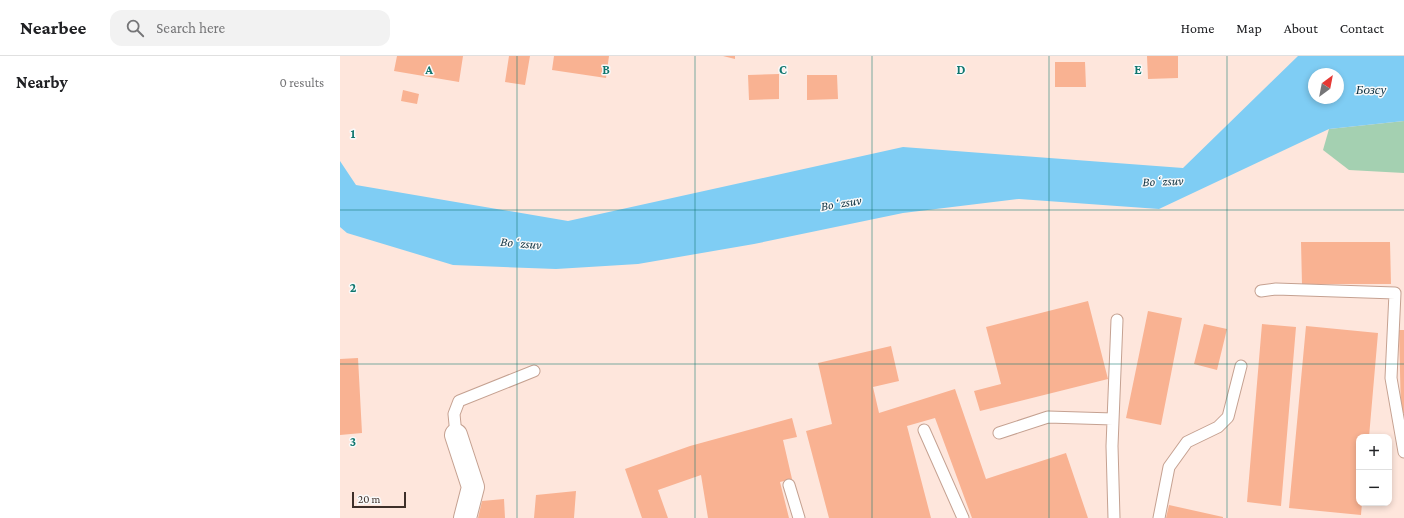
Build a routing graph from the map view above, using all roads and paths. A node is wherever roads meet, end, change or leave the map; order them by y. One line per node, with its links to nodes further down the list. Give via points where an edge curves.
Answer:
1 (1261, 291): 9 (lane, via 1276,289 1396,293 1391,378)
2 (1117, 320): 5 (lane)
3 (1242, 366): 15 (lane, via 1228,417 1218,427 1187,442 1169,467)
4 (534, 371): 8 (lane, via 459,401 454,414)
5 (1113, 419): 7 (lane, via 1048,417); 14 (lane)
6 (924, 430): 13 (lane)
7 (999, 433)
8 (456, 435): 11 (street, via 473,487)
9 (1404, 452)
10 (789, 485): 12 (lane)
11 (465, 518)
12 (799, 518)
13 (964, 518)
14 (1114, 518)
15 (1159, 518)

